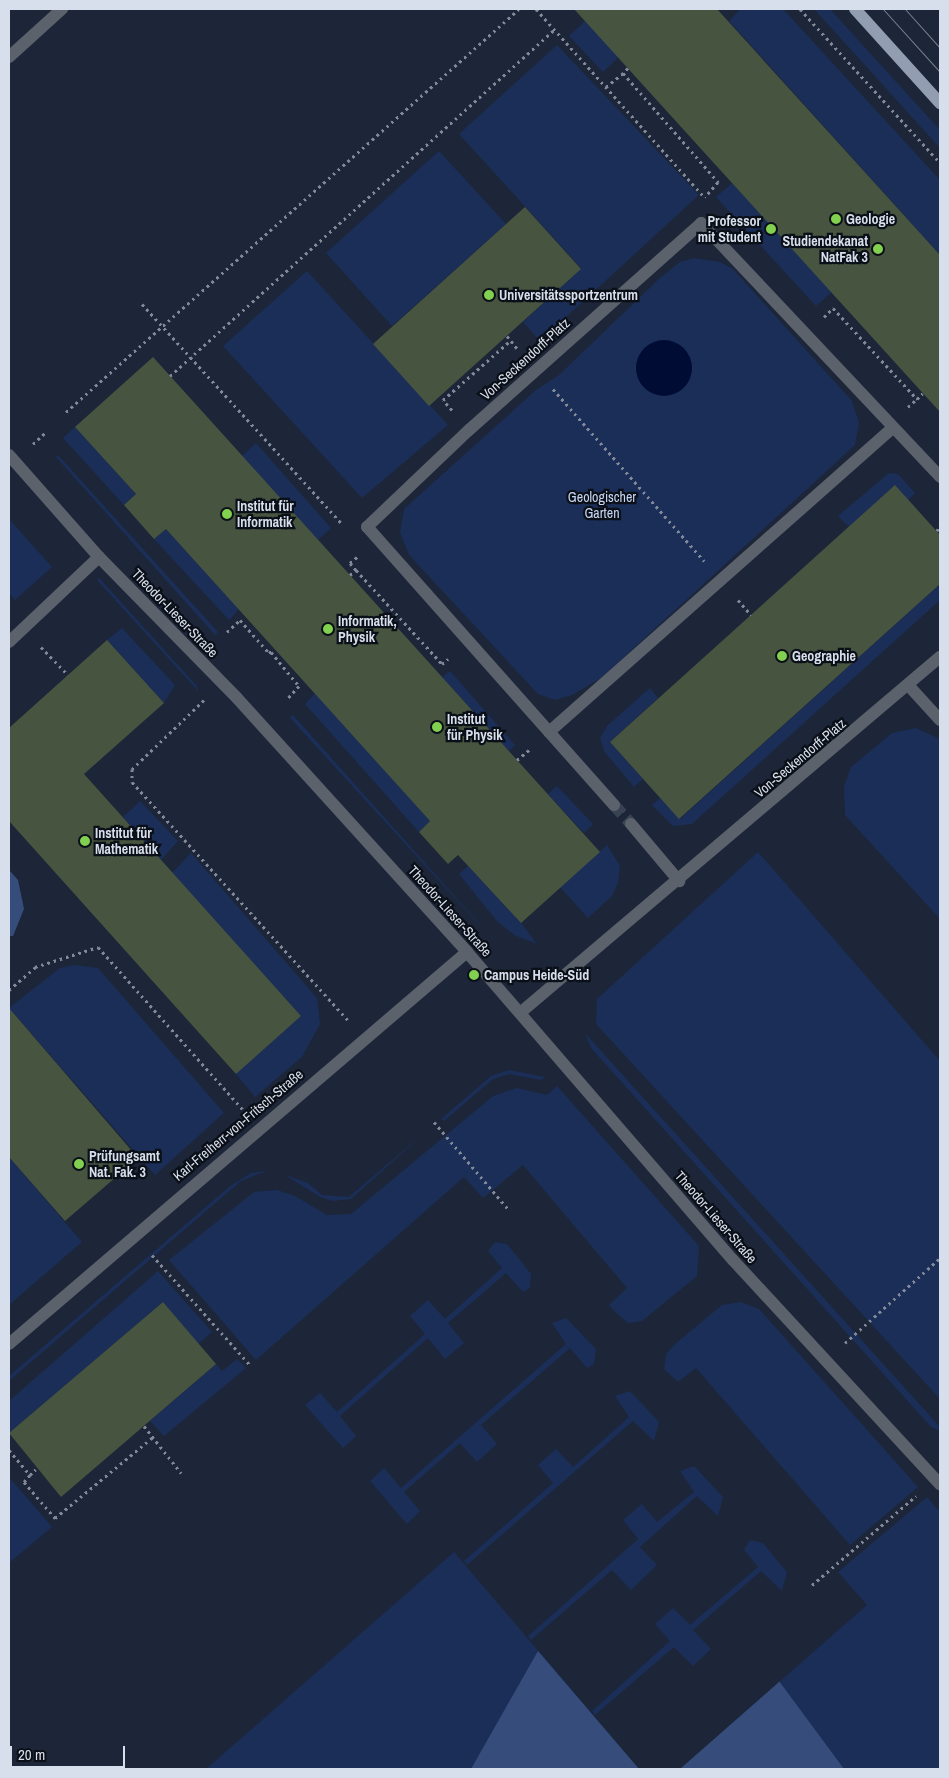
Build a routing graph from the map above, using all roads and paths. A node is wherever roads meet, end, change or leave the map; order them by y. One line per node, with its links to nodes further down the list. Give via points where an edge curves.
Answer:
1 (62, 9): 7 (street)
2 (519, 9): 16 (path)
3 (536, 9): 6 (path)
4 (800, 9): 12 (path)
5 (854, 9): 11 (main road)
6 (554, 30): 10 (path); 21 (path)
7 (9, 57)
8 (628, 68): 9 (path)
9 (623, 73): 10 (path); 13 (path, via 718,182)
10 (606, 87): 13 (path)
11 (940, 103)
12 (940, 163)
13 (704, 197): 14 (path)
14 (700, 223): 17 (street); 22 (street, Von-Seckendorff-Platz)
15 (142, 304): 16 (path)
16 (163, 328): 21 (path); 27 (path)
17 (805, 334): 25 (path, via 833,308); 28 (street)
18 (507, 336): 19 (path)
19 (510, 340): 20 (path); 29 (path, via 443,400)
20 (519, 351)
21 (190, 358): 23 (path); 33 (path, via 342,525)
22 (536, 369): 29 (street, Von-Seckendorff-Platz); 39 (path)
23 (170, 376)
24 (923, 393): 25 (path)
25 (917, 399): 26 (path)
26 (907, 408)
27 (66, 412)
28 (893, 428): 31 (street); 39 (street)
29 (468, 430): 33 (street, Von-Seckendorff-Platz)
30 (9, 455): 35 (street, Theodor-Lieser-Straße)
31 (940, 477)
32 (940, 525): 34 (path)
33 (367, 527): 45 (street)
34 (936, 531)
35 (100, 557): 42 (street); 50 (street, Theodor-Lieser-Straße)
36 (350, 563): 37 (path)
37 (356, 570): 38 (path); 45 (path, via 442,664)
38 (350, 576)
39 (721, 580): 54 (street)
40 (735, 596): 41 (path)
41 (751, 615)
42 (23, 628): 44 (street); 49 (path)
43 (227, 632): 47 (path, via 240,620)
44 (9, 642)
45 (467, 642): 54 (street)
46 (274, 649): 47 (path)
47 (271, 652): 52 (path, via 299,686)
48 (940, 657): 51 (street, Von-Seckendorff-Platz)
49 (68, 675)
50 (222, 683): 60 (street, Theodor-Lieser-Straße); 63 (path, via 132,769 132,782)
51 (909, 686): 53 (street); 59 (street, Von-Seckendorff-Platz)
52 (287, 699)
53 (940, 720)
54 (549, 732): 57 (street)
55 (533, 746): 56 (path)
56 (517, 760)
57 (614, 805)
58 (631, 824): 59 (street)
59 (679, 881): 62 (street, Von-Seckendorff-Platz)
60 (466, 952): 62 (street, Theodor-Lieser-Straße); 63 (street, Karl-Freiherr-von-Fritsch-Straße)
61 (9, 990): 65 (path, via 35,967 98,947)
62 (520, 1013): 70 (street, Theodor-Lieser-Straße)
63 (365, 1038): 65 (street, Karl-Freiherr-von-Fritsch-Straße)
64 (434, 1122): 66 (path)
65 (258, 1127): 67 (street, Karl-Freiherr-von-Fritsch-Straße)
66 (508, 1209)
67 (134, 1233): 69 (street, Karl-Freiherr-von-Fritsch-Straße); 71 (path)
68 (940, 1258): 70 (path)
69 (9, 1344)
70 (826, 1360): 78 (street, Theodor-Lieser-Straße)
71 (249, 1364)
72 (144, 1426): 73 (path)
73 (153, 1437): 76 (path); 77 (path, via 55,1518 24,1482)
74 (9, 1450): 77 (path)
75 (36, 1469): 77 (path)
76 (181, 1473)
77 (30, 1476)
78 (938, 1482): 79 (path)
79 (812, 1585)

